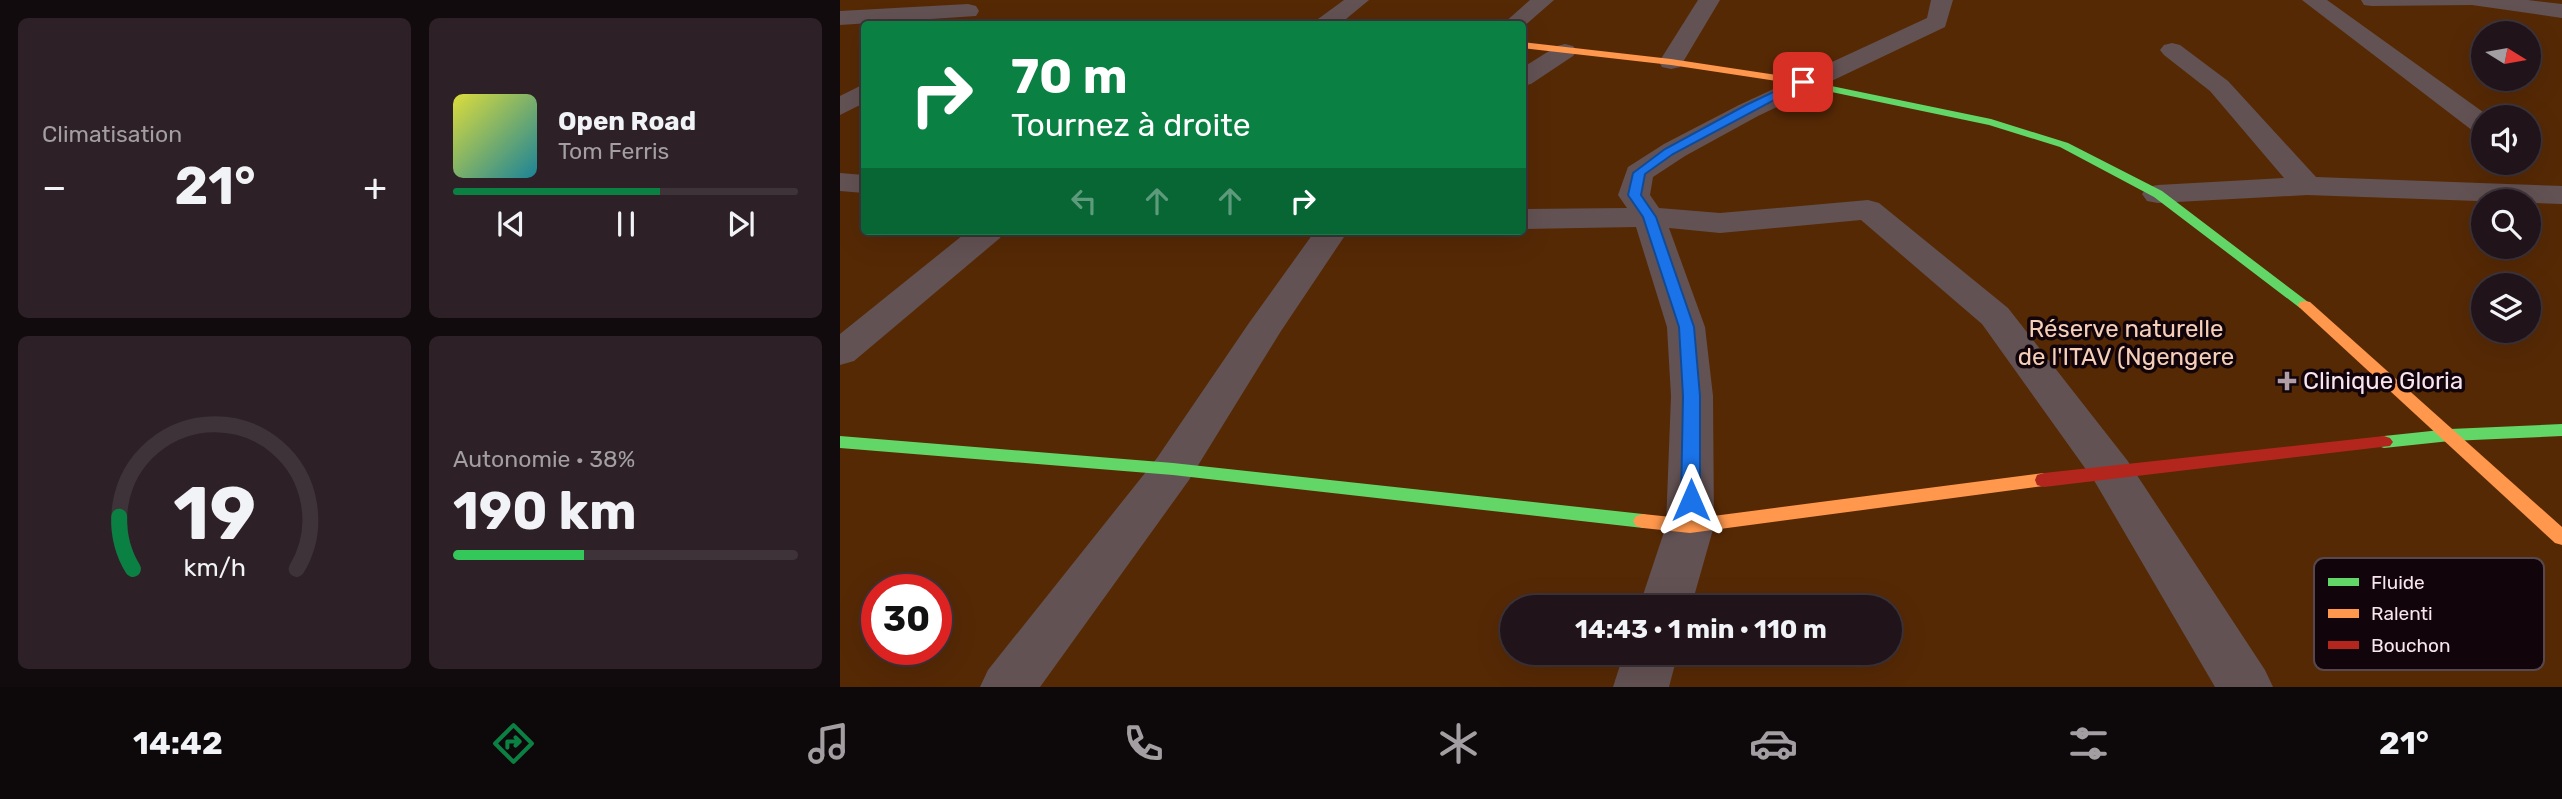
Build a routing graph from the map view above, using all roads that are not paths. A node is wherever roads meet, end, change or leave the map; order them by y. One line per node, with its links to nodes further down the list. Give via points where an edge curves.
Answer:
1 (1358, 0): 12 (street)
2 (1543, 0): 13 (street)
3 (1709, 0): 17 (street)
4 (1942, 0): 19 (street, via 1937,22)
5 (2313, 0): 22 (street)
6 (2372, 0): 7 (street)
7 (2466, 0)
8 (2479, 0): 9 (street)
9 (2562, 11)
10 (966, 12): 11 (street)
11 (840, 18)
12 (1330, 21)
13 (1518, 21)
14 (1526, 46): 16 (street)
15 (2172, 50): 26 (street, via 2219,86)
16 (1565, 51): 17 (street); 18 (street)
17 (1671, 62): 19 (street)
18 (1526, 76)
19 (1803, 82): 28 (street, via 1991,122 2064,145); 29 (street, via 1750,107 1639,173 1634,195)
20 (861, 94): 21 (street)
21 (840, 107)
22 (2471, 116)
23 (2541, 174): 27 (street)
24 (840, 182): 25 (street)
25 (861, 184)
26 (2307, 186): 27 (street); 28 (street)
27 (2562, 193)
28 (2158, 194): 35 (street, via 2298,300)
29 (1649, 217): 30 (street); 38 (street, via 1720,223 1868,210 1995,316); 39 (street, via 1686,327 1692,396)
30 (1526, 219)
31 (983, 235): 33 (street)
32 (1329, 235): 37 (street)
33 (840, 353)
34 (2562, 430): 35 (street)
35 (2450, 435): 38 (street); 40 (street)
36 (840, 442): 37 (street)
37 (1173, 469): 39 (street); 43 (street)
38 (2111, 471): 39 (street); 45 (street)
39 (1690, 526): 41 (street)
40 (2562, 538)
41 (1669, 595)
42 (1647, 665): 44 (street)
43 (1009, 687)
44 (1641, 687)
45 (2245, 687)

